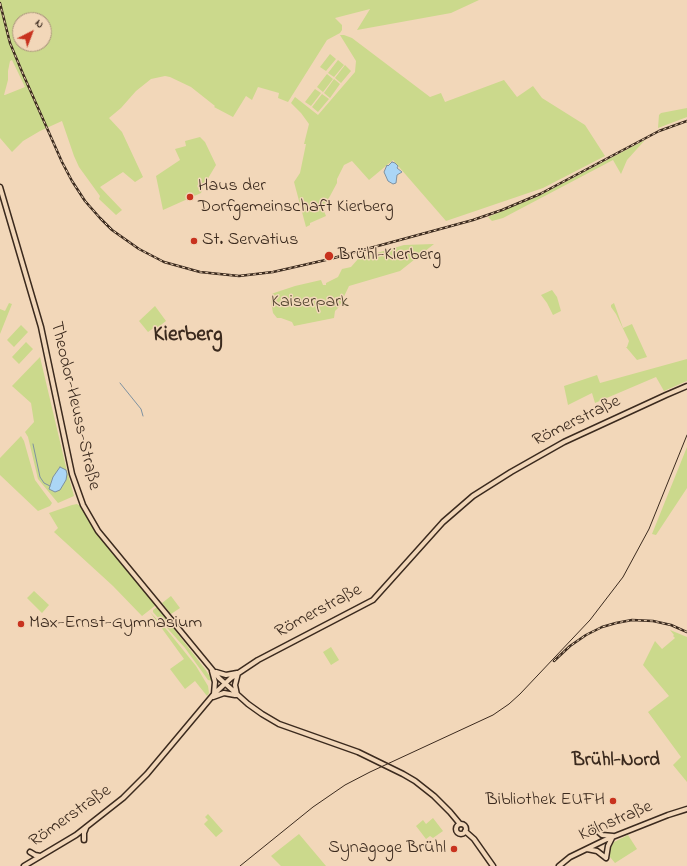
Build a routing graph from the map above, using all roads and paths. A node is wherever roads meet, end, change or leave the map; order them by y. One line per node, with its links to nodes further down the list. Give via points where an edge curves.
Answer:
1 (0, 187): 3 (main road, Theodor-Heuss-Straße, via 41,327 72,474 83,506 98,532)
2 (687, 386): 4 (main road, Römerstraße, via 564,442 485,488 443,522 373,600)
3 (213, 670): 4 (main road, via 226,675); 5 (main road, Theodor-Heuss-Straße); 6 (main road, via 216,682)
4 (238, 672): 5 (main road, Römerstraße); 7 (main road, via 235,685)
5 (225, 683): 6 (main road, Römerstraße); 7 (main road, Theodor-Heuss-Straße)
6 (213, 696): 7 (main road, via 224,693); 10 (main road, Römerstraße, via 134,788)
7 (237, 696): 9 (main road, Theodor-Heuss-Straße, via 271,720 358,752 409,777 434,796)
8 (687, 809): 14 (main road, Kölnstraße)
9 (460, 824): 12 (main road, via 464,826); 12 (main road, via 456,827 457,832 462,834)
10 (86, 828): 13 (main road, Römerstraße); 13 (main road, via 84,840)
11 (594, 828): 14 (main road, via 602,835)
12 (465, 831): 19 (main road)
13 (76, 835): 16 (main road, Römerstraße)
14 (614, 836): 15 (main road, Kölnstraße); 15 (main road, via 607,847 606,858 597,851)
15 (587, 849): 20 (main road, Kölnstraße)
16 (42, 855): 17 (main road, Römerstraße); 17 (main road, via 30,852)
17 (29, 863): 18 (main road, Römerstraße)
18 (24, 866)
19 (494, 866)
20 (559, 866)

